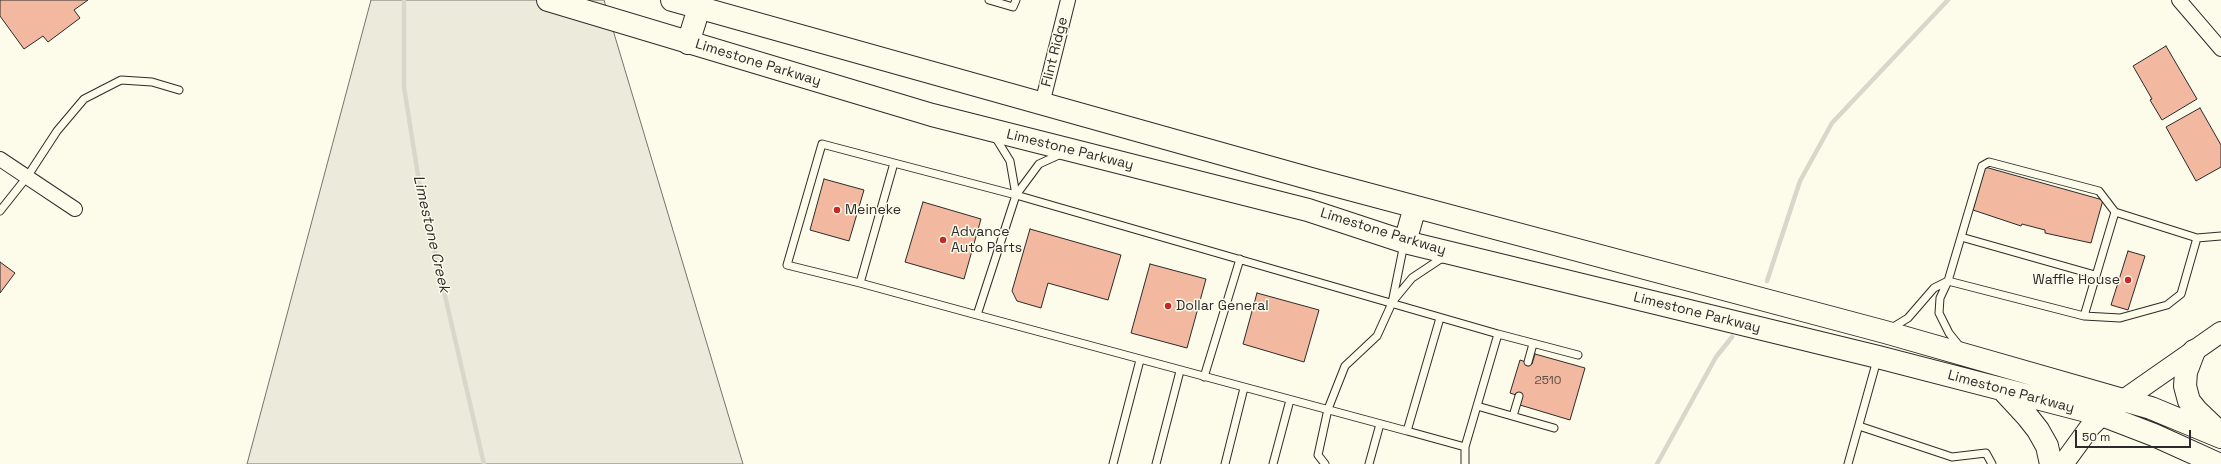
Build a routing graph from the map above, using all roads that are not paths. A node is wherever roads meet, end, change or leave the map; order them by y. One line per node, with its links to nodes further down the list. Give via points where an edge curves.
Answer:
1 (548, 0): 8 (main road, Limestone Parkway)
2 (672, 0): 7 (main road, Limestone Parkway)
3 (989, 0): 4 (lane, via 1013,7)
4 (1016, 0)
5 (1068, 0): 11 (street, Flint Ridge)
6 (2179, 0): 9 (street)
7 (700, 4): 8 (main road); 11 (main road, Limestone Parkway)
8 (688, 43): 12 (main road, Limestone Parkway)
9 (2221, 49)
10 (179, 90): 16 (lane, via 152,82 122,80 84,99 57,131)
11 (1042, 104): 18 (main road, Limestone Parkway)
12 (991, 130): 13 (main road, Limestone Parkway); 17 (lane, via 1010,161)
13 (1070, 150): 17 (lane, via 1039,164); 25 (main road, Limestone Parkway, via 1308,210)
14 (0, 159): 16 (street)
15 (894, 163): 17 (lane); 30 (lane); 30 (lane, via 822,144 787,265)
16 (27, 177): 19 (street); 20 (lane)
17 (1016, 195): 27 (lane); 32 (lane)
18 (1415, 207): 25 (main road); 35 (main road, Limestone Parkway)
19 (75, 209)
20 (0, 211)
21 (2115, 212): 23 (lane, via 2099,191 1989,162 1982,166); 24 (lane); 28 (lane)
22 (2221, 236): 24 (lane)
23 (1961, 237): 28 (lane); 29 (lane)
24 (2197, 238): 33 (lane, via 2181,294 2167,305 2120,318)
25 (1405, 242): 26 (main road, Limestone Parkway); 31 (lane)
26 (1460, 255): 31 (lane, via 1440,260 1412,278); 42 (main road, Limestone Parkway)
27 (1240, 259): 31 (lane); 46 (lane)
28 (2095, 276): 33 (lane)
29 (1948, 281): 33 (lane); 35 (lane, via 1934,288 1908,318); 41 (lane, via 1940,298 1939,313 1949,333)
30 (860, 284): 32 (lane)
31 (1392, 302): 34 (lane); 53 (lane, via 1376,336 1345,366)
32 (977, 315): 43 (lane)
33 (2084, 316)
34 (1440, 318): 37 (lane); 59 (lane)
35 (1885, 332): 41 (main road, Limestone Parkway)
36 (2221, 332): 39 (main road)
37 (1498, 334): 38 (lane); 52 (lane)
38 (1533, 344): 40 (lane); 44 (lane)
39 (2194, 351): 51 (main road); 60 (main road, via 2186,372 2185,386 2189,401)
40 (1578, 355)
41 (1967, 355): 51 (main road, Limestone Parkway)
42 (1878, 358): 48 (main road, Limestone Parkway); 57 (lane)
43 (1140, 360): 45 (lane); 62 (lane)
44 (1528, 362)
45 (1180, 371): 46 (lane); 63 (lane)
46 (1204, 377): 47 (lane)
47 (1244, 388): 50 (lane); 64 (lane)
48 (2003, 390): 54 (main road, Limestone Parkway); 71 (main road, via 2038,430 2047,446)
49 (1519, 396): 55 (lane)
50 (1290, 400): 53 (lane); 65 (lane)
51 (2122, 400): 54 (main road); 60 (main road, Limestone Parkway, via 2151,408)
52 (1477, 406): 55 (lane); 61 (lane)
53 (1328, 409): 56 (lane); 66 (lane, via 1318,455)
54 (2102, 415): 72 (main road); 73 (main road, Limestone Parkway)
55 (1512, 416): 58 (lane)
56 (1380, 424): 59 (lane); 67 (lane)
57 (1859, 426): 69 (lane); 70 (lane, via 1952,457 1986,453)
58 (1554, 428)
59 (1408, 431): 61 (lane)
60 (2221, 435)
61 (1465, 447): 68 (lane)
62 (1113, 464)
63 (1156, 464)
64 (1225, 464)
65 (1273, 464)
66 (1325, 464)
67 (1369, 464)
68 (1465, 464)
69 (1848, 464)
70 (1992, 464)
71 (2051, 464)
72 (2063, 464)
73 (2218, 464)

